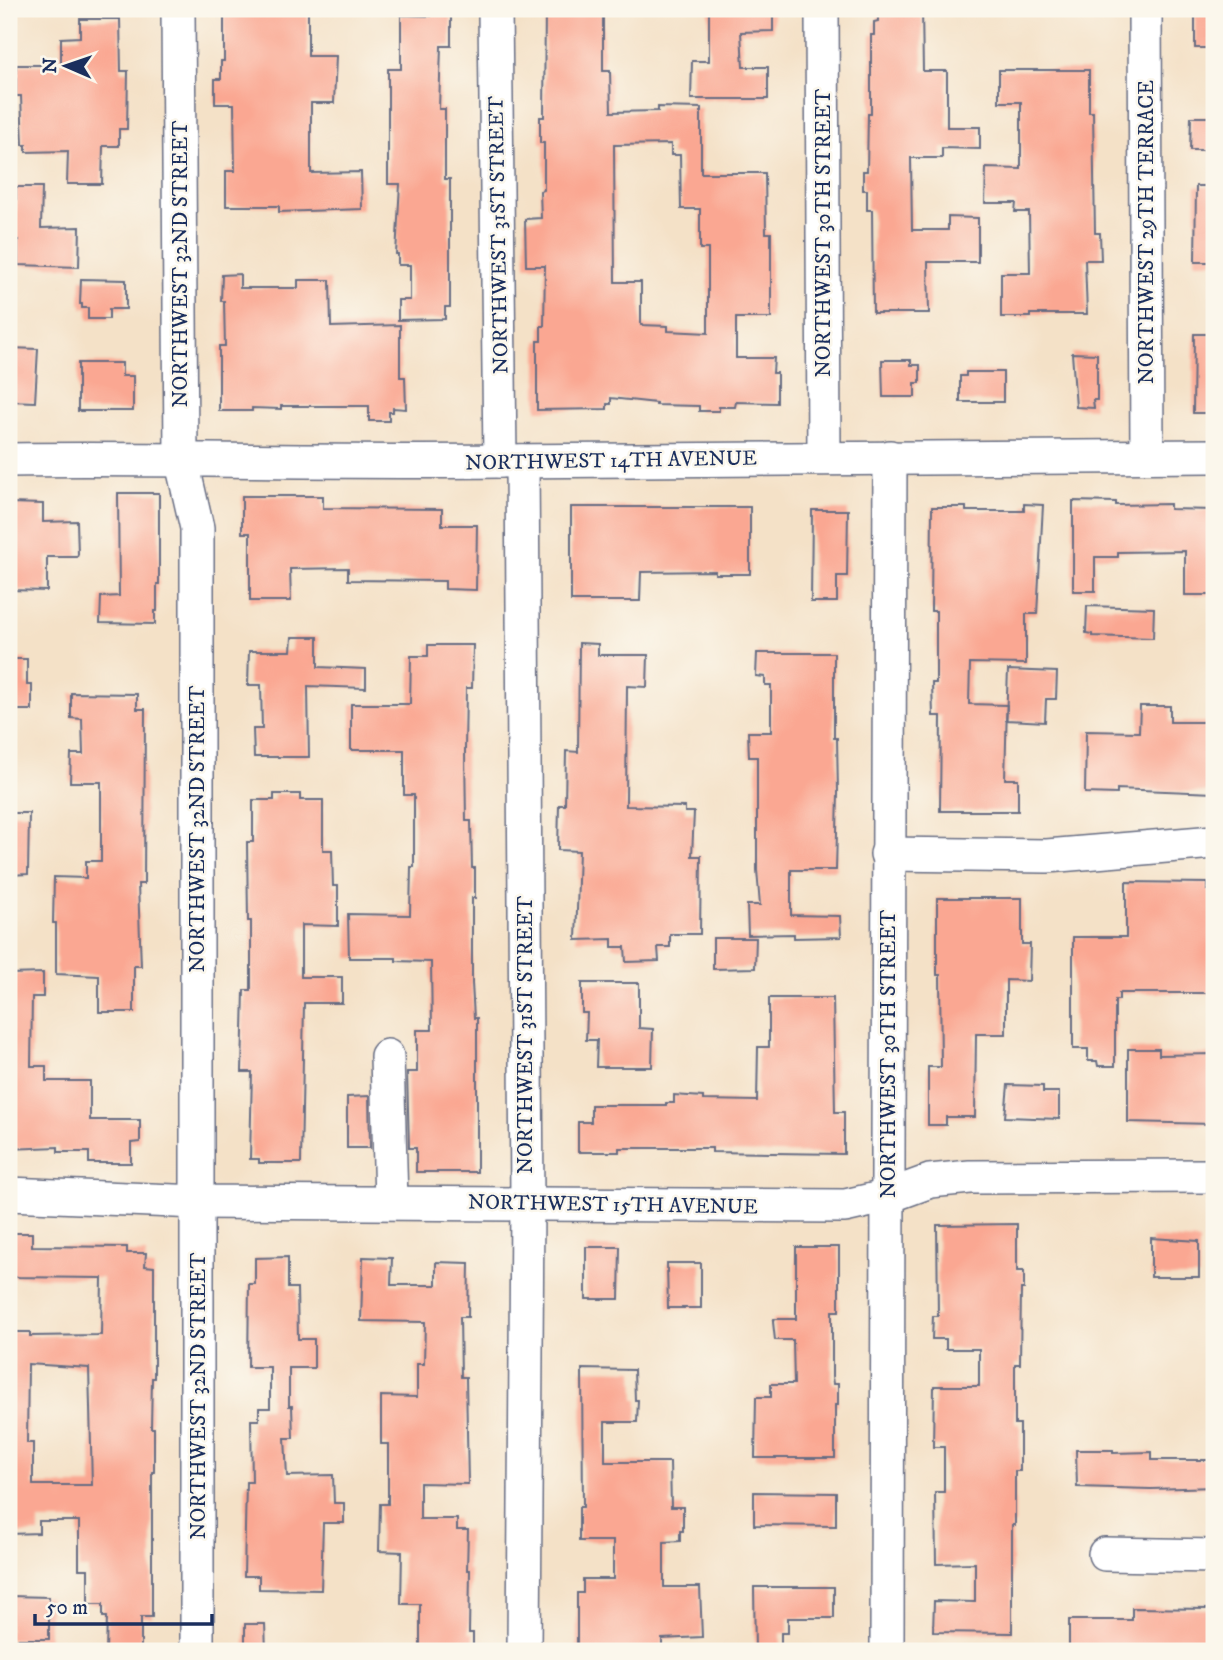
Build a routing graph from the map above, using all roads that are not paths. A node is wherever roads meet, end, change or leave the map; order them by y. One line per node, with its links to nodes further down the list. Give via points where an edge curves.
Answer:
1 (178, 9): 9 (street, NORTHWEST 32ND STREET)
2 (495, 9): 11 (street, NORTHWEST 31ST STREET)
3 (822, 9): 7 (street, NORTHWEST 30TH STREET)
4 (1145, 9): 5 (street, NORTHWEST 29TH TERRACE)
5 (1147, 456): 6 (street, NORTHWEST 14TH AVENUE); 8 (street, NORTHWEST 14TH AVENUE)
6 (1214, 456)
7 (824, 457): 8 (street, NORTHWEST 14TH AVENUE); 11 (street, NORTHWEST 14TH AVENUE)
8 (890, 457): 13 (street, NORTHWEST 30TH STREET)
9 (181, 458): 10 (street, NORTHWEST 14TH AVENUE); 11 (street, NORTHWEST 14TH AVENUE); 18 (street, NORTHWEST 32ND STREET, via 197,528)
10 (9, 460)
11 (511, 461): 20 (street, NORTHWEST 31ST STREET)
12 (1214, 842): 13 (street, via 1057,856)
13 (887, 854): 17 (street, NORTHWEST 30TH STREET)
14 (387, 1056): 19 (street)
15 (1214, 1176): 17 (street, NORTHWEST 15TH AVENUE, via 970,1177 930,1181)
16 (9, 1194): 18 (street, NORTHWEST 15TH AVENUE)
17 (889, 1196): 20 (street, NORTHWEST 15TH AVENUE, via 845,1206); 25 (street, NORTHWEST 30TH STREET)
18 (198, 1202): 19 (street, NORTHWEST 15TH AVENUE); 23 (street, NORTHWEST 32ND STREET)
19 (391, 1202): 20 (street, NORTHWEST 15TH AVENUE)
20 (527, 1202): 24 (street, NORTHWEST 31ST STREET)
21 (1105, 1554): 22 (street)
22 (1214, 1556)
23 (197, 1651)
24 (524, 1651)
25 (887, 1651)

